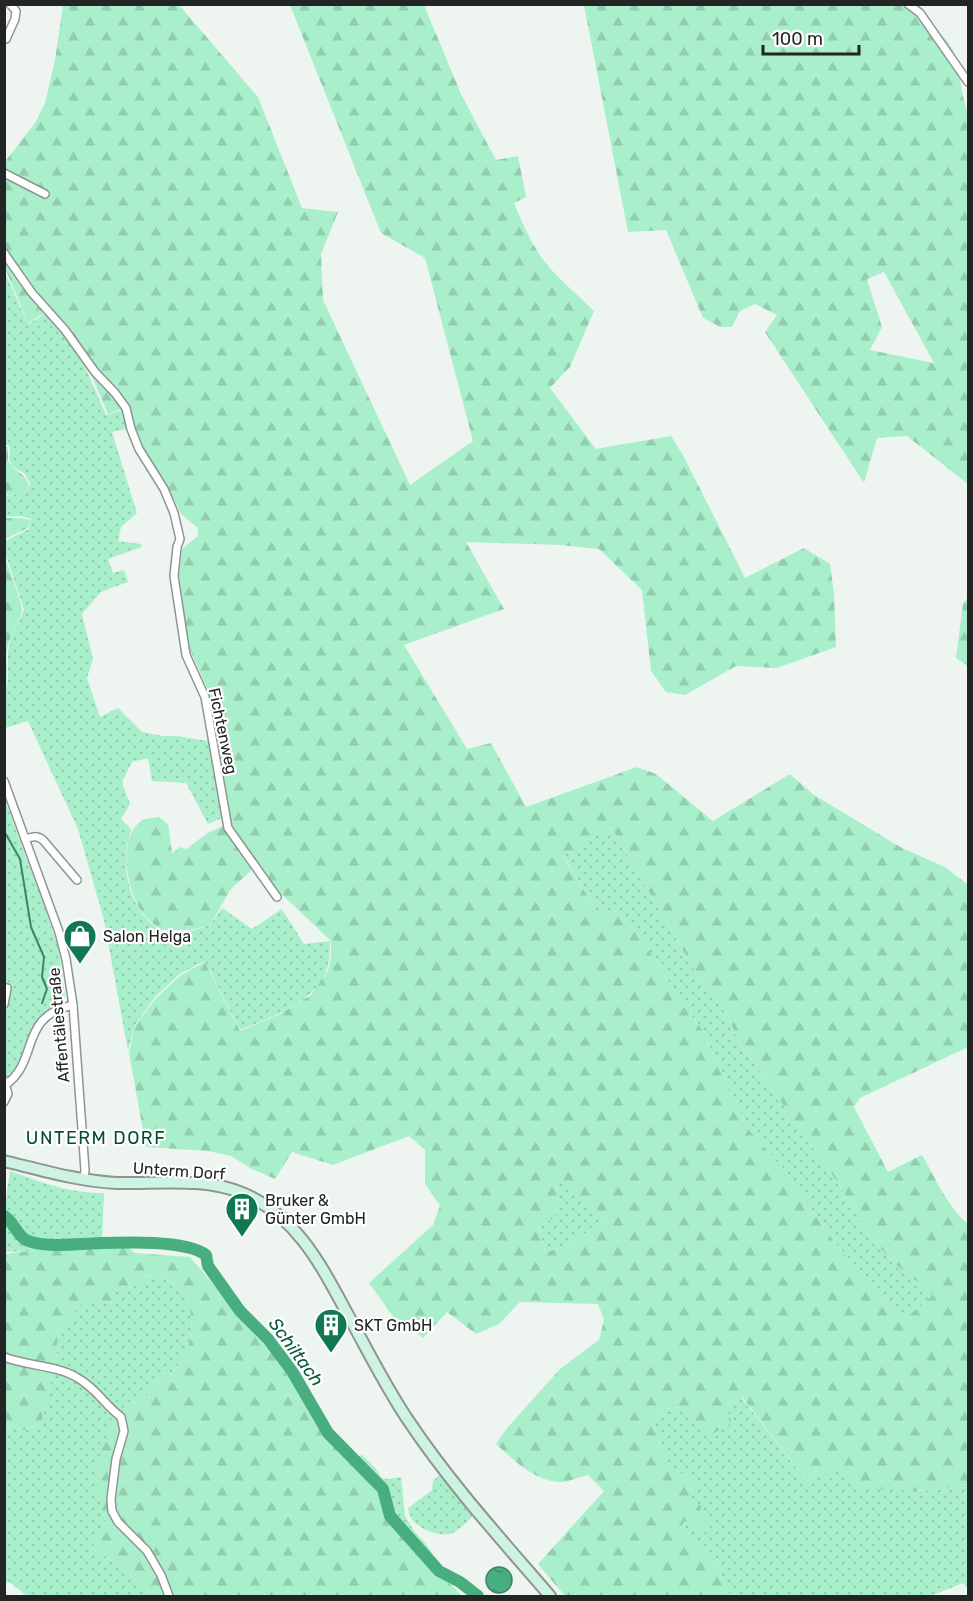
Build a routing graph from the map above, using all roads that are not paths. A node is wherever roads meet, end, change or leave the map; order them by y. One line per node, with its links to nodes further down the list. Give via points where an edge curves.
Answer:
1 (10, 4): 3 (street, via 16,11 15,19)
2 (908, 4): 4 (street, via 920,13)
3 (5, 39)
4 (969, 82)
5 (4, 173): 6 (street)
6 (45, 194)
7 (4, 253): 11 (street, Fichtenweg, via 95,372 116,393 126,408 139,449 164,489 180,539 174,576 186,655 205,698 228,828)
8 (4, 781): 9 (street, Affentälestraße)
9 (25, 839): 10 (street, via 40,837); 14 (street, Affentälestraße, via 59,932)
10 (77, 880)
11 (276, 897)
12 (7, 987): 13 (street)
13 (4, 1004)
14 (73, 1005): 15 (street, via 59,1008 42,1020 14,1079); 18 (street, Affentälestraße)
15 (5, 1084): 16 (street, via 8,1094)
16 (4, 1102)
17 (4, 1161): 18 (main road, Unterm Dorf)
18 (84, 1179): 21 (main road, Unterm Dorf, via 228,1188 258,1200 289,1223 319,1263 407,1419 454,1484)
19 (4, 1357): 20 (street, via 76,1376 121,1417 124,1431 116,1459 112,1511 147,1551)
20 (169, 1596)
21 (550, 1596)

